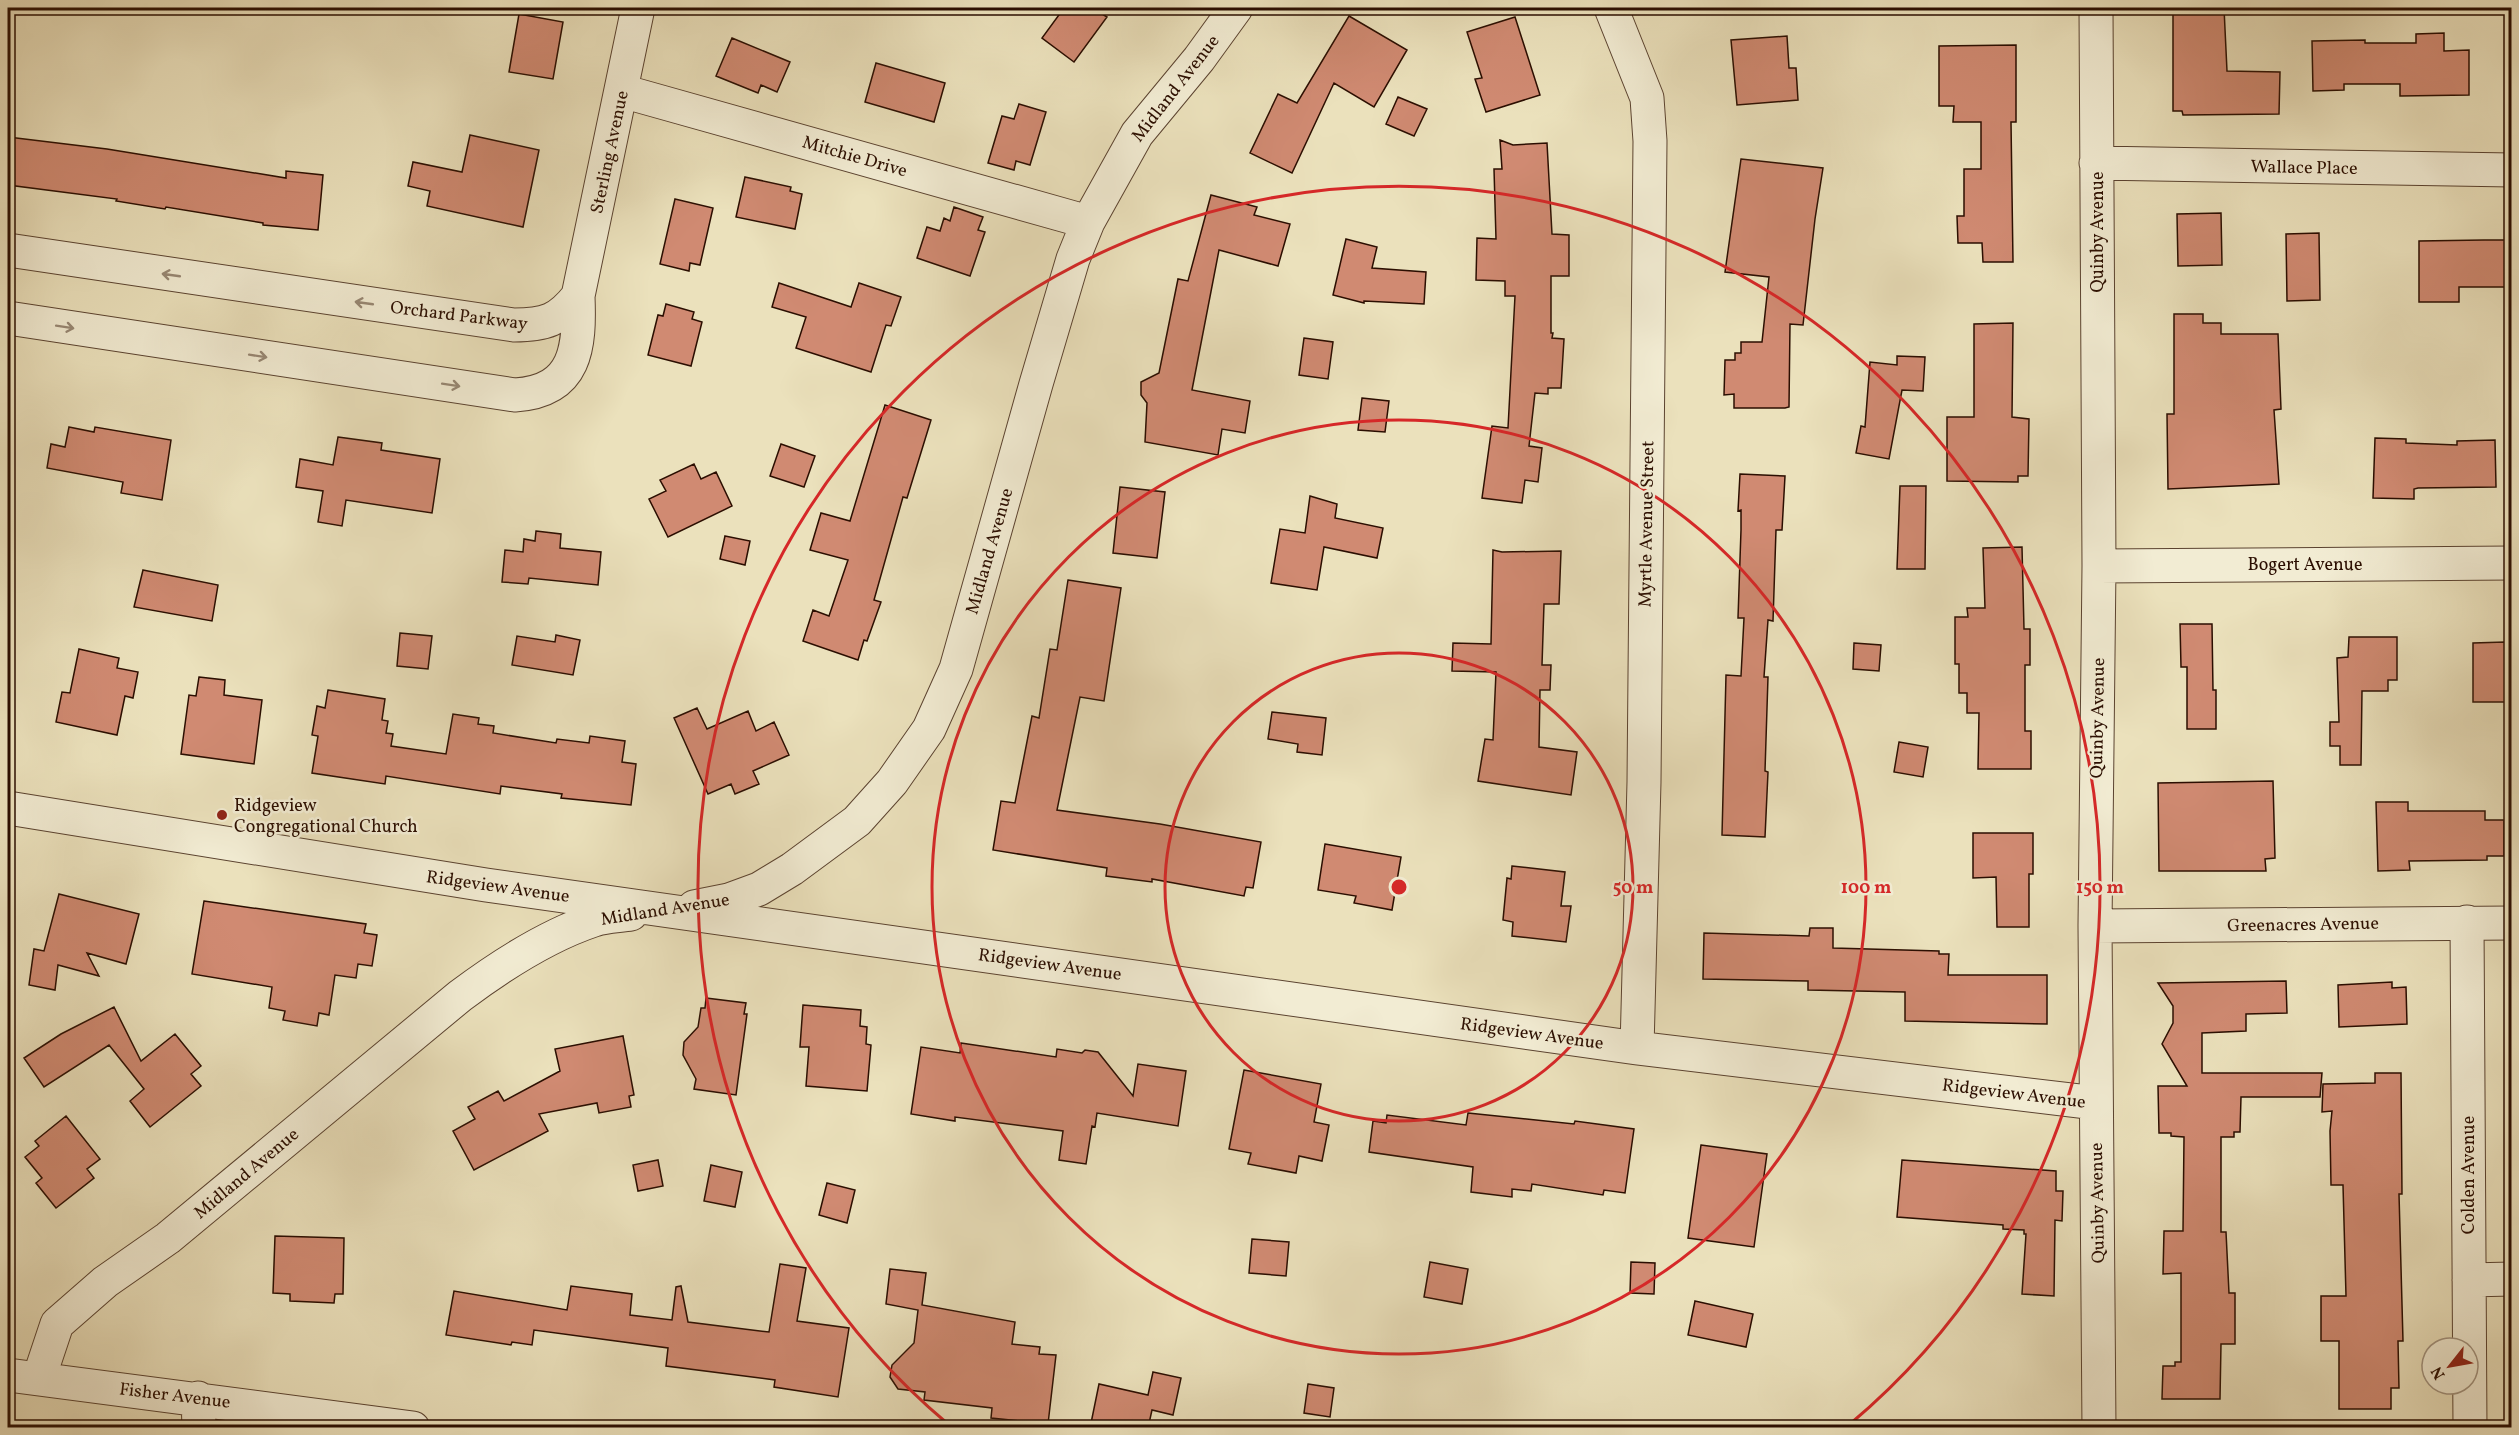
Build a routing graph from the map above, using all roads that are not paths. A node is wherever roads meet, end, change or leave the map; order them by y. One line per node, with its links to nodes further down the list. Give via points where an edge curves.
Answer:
1 (638, 8): 5 (street, Sterling Avenue)
2 (1236, 8): 8 (street, Midland Avenue, via 1137,134)
3 (1611, 8): 19 (street, Myrtle Avenue Street, via 1647,99 1650,141 1644,782)
4 (2096, 8): 6 (street, Quinby Avenue)
5 (622, 91): 8 (street, Mitchie Drive); 10 (street, Sterling Avenue)
6 (2096, 163): 7 (street, Wallace Place); 13 (street, Quinby Avenue)
7 (2511, 170)
8 (1088, 222): 15 (street, Midland Avenue, via 1039,373 956,669 929,729 892,782 857,821 792,869 729,900)
9 (8, 250): 10 (street, Orchard Parkway, one-way to 9, via 564,314 533,325 514,325)
10 (578, 296): 11 (street, one-way to 10, via 515,395 534,394 561,379 578,338)
11 (8, 318)
12 (2511, 563): 13 (street, Bogert Avenue)
13 (2099, 566): 18 (street, Quinby Avenue)
14 (8, 808): 15 (street, Ridgeview Avenue, via 486,885)
15 (668, 910): 19 (street, Ridgeview Avenue); 24 (street, Midland Avenue, via 595,919 492,972 57,1324)
16 (2467, 922): 17 (street, Greenacres Avenue); 18 (street, Greenacres Avenue); 21 (street, Colden Avenue)
17 (2511, 922)
18 (2094, 926): 20 (street, Quinby Avenue)
19 (1637, 1048): 20 (street, Ridgeview Avenue)
20 (2096, 1103): 27 (street, Quinby Avenue)
21 (2469, 1280): 22 (street); 28 (street, Colden Avenue)
22 (2511, 1280)
23 (8, 1375): 24 (street, Fisher Avenue)
24 (39, 1378): 25 (street, Fisher Avenue)
25 (199, 1413): 26 (street, Fisher Avenue)
26 (413, 1428)
27 (2099, 1428)
28 (2470, 1428)

